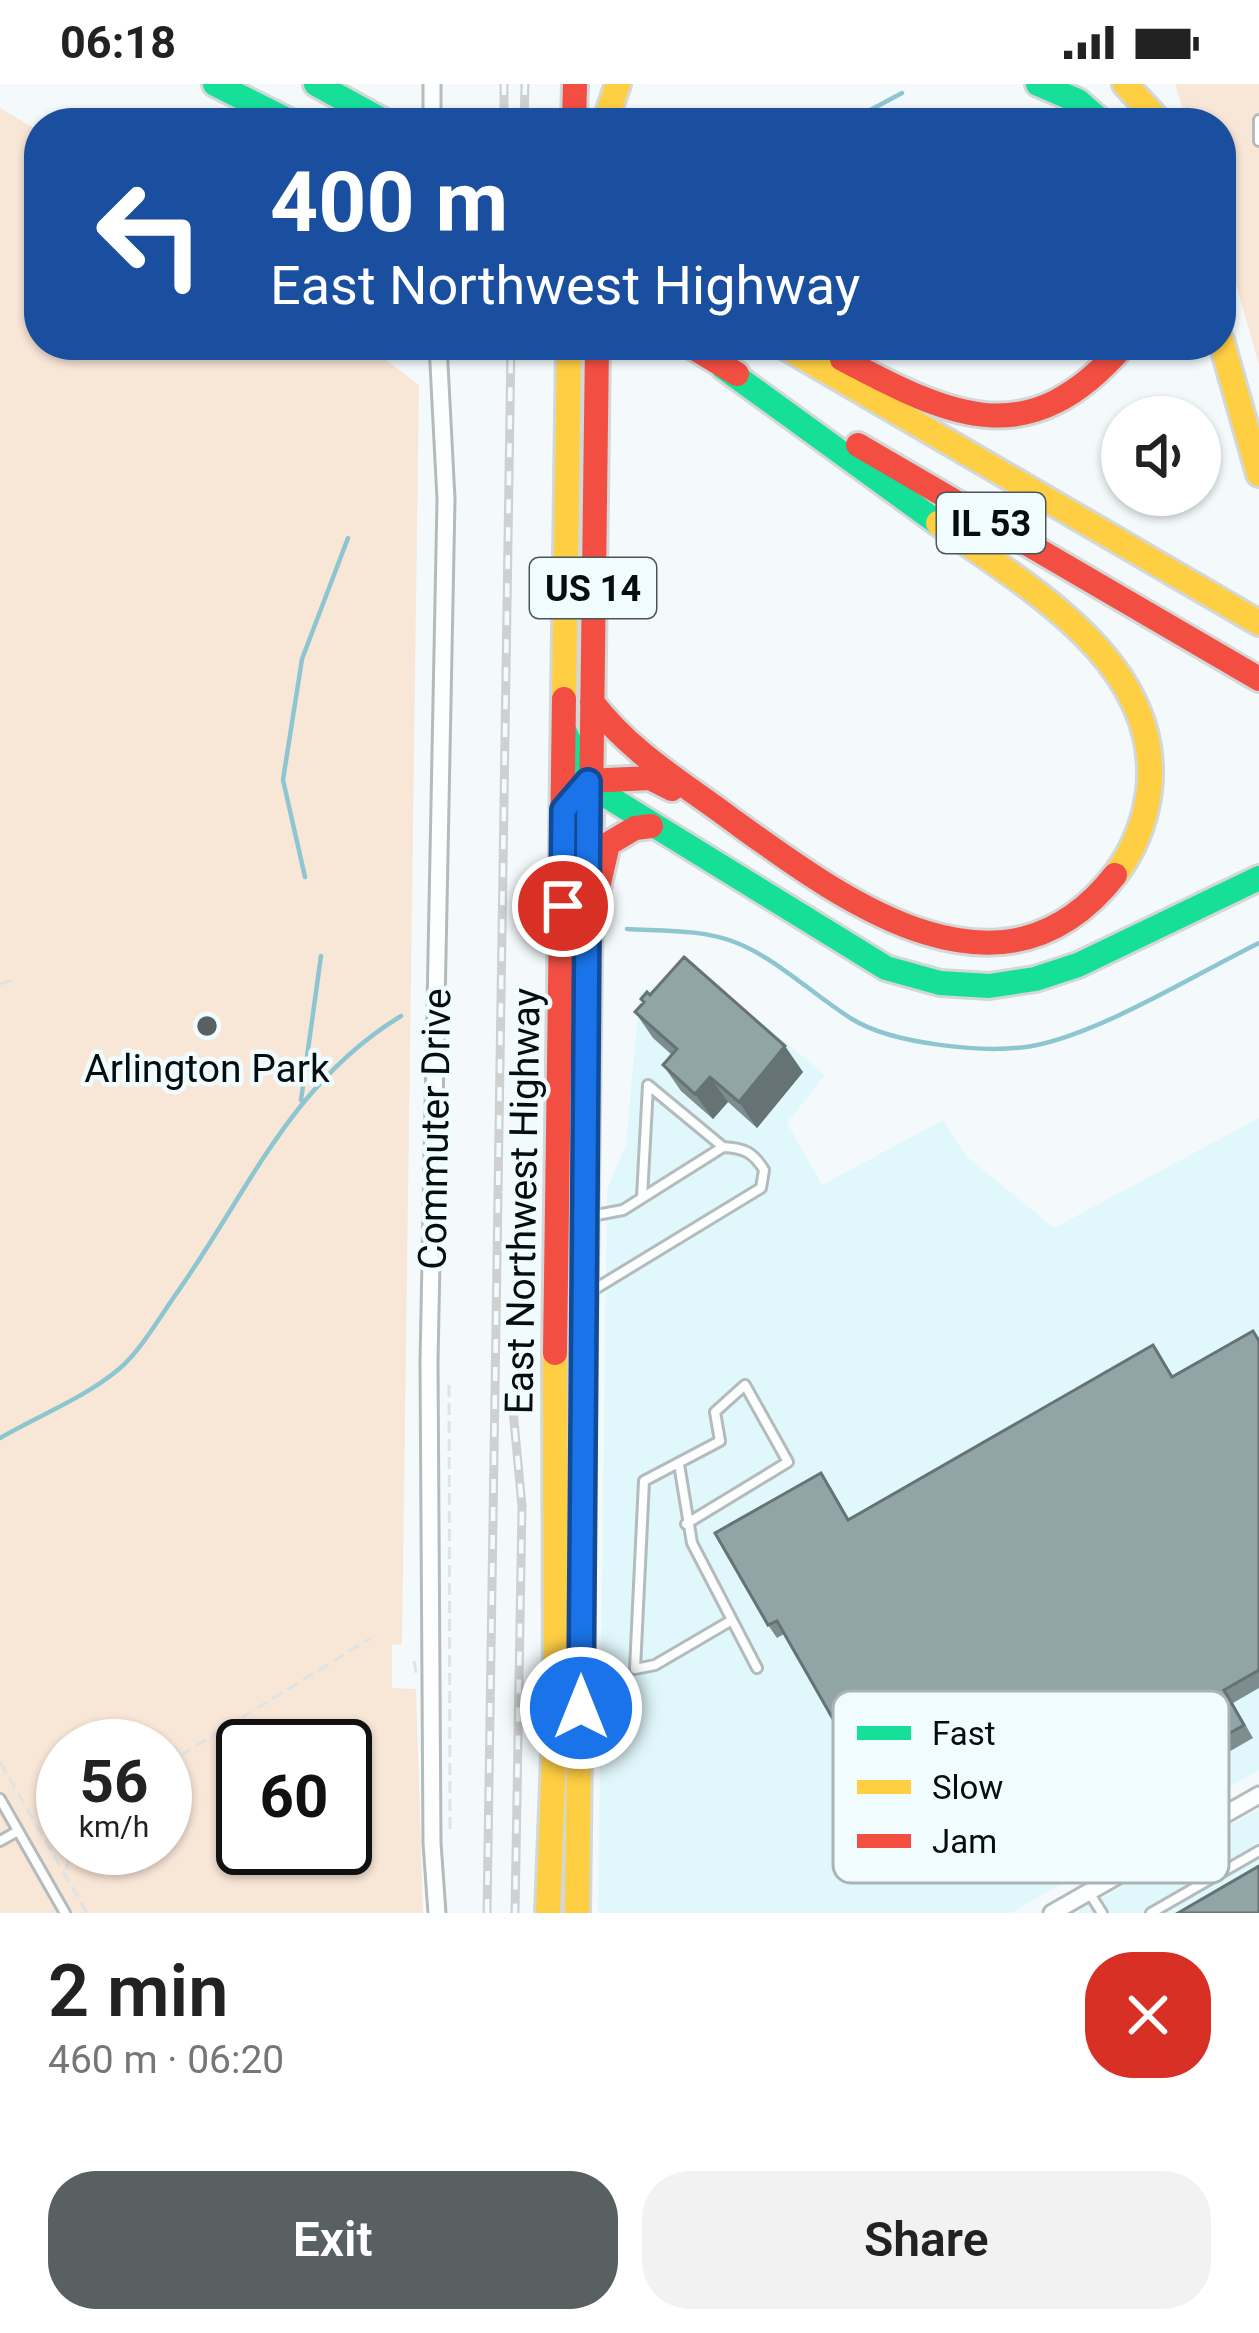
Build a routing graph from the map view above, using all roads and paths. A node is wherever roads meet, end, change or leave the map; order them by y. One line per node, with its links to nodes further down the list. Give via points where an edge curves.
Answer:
1 (215, 84): 5 (main road)
2 (316, 84): 6 (main road)
3 (1038, 84): 7 (main road)
4 (1125, 84): 8 (main road)
5 (263, 108)
6 (359, 108)
7 (1086, 108)
8 (1147, 108)
9 (1259, 120): 10 (lane)
10 (1259, 141)
11 (439, 360): 63 (street, Commuter Drive, via 446,499 429,1362)
12 (569, 360): 24 (main road, East Northwest Highway / US 14)
13 (597, 360): 23 (main road, East Northwest Highway / US 14)
14 (712, 360): 19 (main road, IL 53)
15 (808, 360): 21 (main road, IL 53)
16 (843, 360): 17 (main road, via 914,399 980,419 1070,396)
17 (1108, 360)
18 (1227, 360): 20 (main road)
19 (723, 367): 22 (main road, IL 53); 27 (main road, via 1062,613 1120,676 1141,716 1149,773 1140,831 1112,886 1068,922 1015,942 962,943 899,926)
20 (1259, 474)
21 (1259, 623)
22 (1259, 680)
23 (592, 702): 25 (main road, East Northwest Highway / US 14); 27 (main road, via 628,747)
24 (566, 732): 25 (main road); 26 (main road, East Northwest Highway / US 14)
25 (588, 782): 26 (main road); 27 (main road, via 650,778); 28 (main road); 30 (main road, East Northwest Highway / US 14)
26 (564, 810): 35 (main road, East Northwest Highway / US 14)
27 (730, 818)
28 (651, 826): 29 (main road, via 886,968 958,990 1043,980); 30 (main road, via 608,844)
29 (1259, 878)
30 (586, 940): 36 (main road, East Northwest Highway / US 14)
31 (13, 980): 32 (path)
32 (0, 984)
33 (723, 1147): 34 (lane); 34 (lane, via 648,1085); 38 (lane, via 756,1156 761,1188)
34 (642, 1197): 36 (lane, via 623,1210)
35 (559, 1205): 36 (main road); 64 (main road, East Northwest Highway / US 14)
36 (584, 1216): 37 (main road, East Northwest Highway / US 14)
37 (594, 1260): 38 (lane); 39 (main road, East Northwest Highway / US 14)
38 (618, 1271): 39 (lane)
39 (584, 1296): 65 (main road, East Northwest Highway / US 14)
40 (449, 1385): 53 (path)
41 (679, 1464): 42 (lane); 42 (lane, via 721,1441 715,1412 746,1385 788,1462); 43 (lane, via 644,1480 635,1670)
42 (686, 1524): 43 (lane)
43 (732, 1620): 45 (lane)
44 (371, 1638): 46 (path)
45 (758, 1668)
46 (192, 1748)
47 (0, 1762): 51 (path)
48 (1259, 1795): 50 (street)
49 (0, 1799): 52 (lane)
50 (1229, 1812)
51 (36, 1825)
52 (18, 1831): 54 (lane); 61 (lane)
53 (451, 1832)
54 (0, 1841)
55 (1259, 1851): 56 (lane)
56 (1229, 1868)
57 (65, 1875): 62 (path)
58 (1105, 1883): 60 (street)
59 (1203, 1883): 68 (lane)
60 (1089, 1892): 66 (street); 67 (lane)
61 (65, 1913)
62 (87, 1913)
63 (437, 1913)
64 (548, 1913)
65 (577, 1913)
66 (1052, 1913)
67 (1102, 1913)
68 (1150, 1913)

